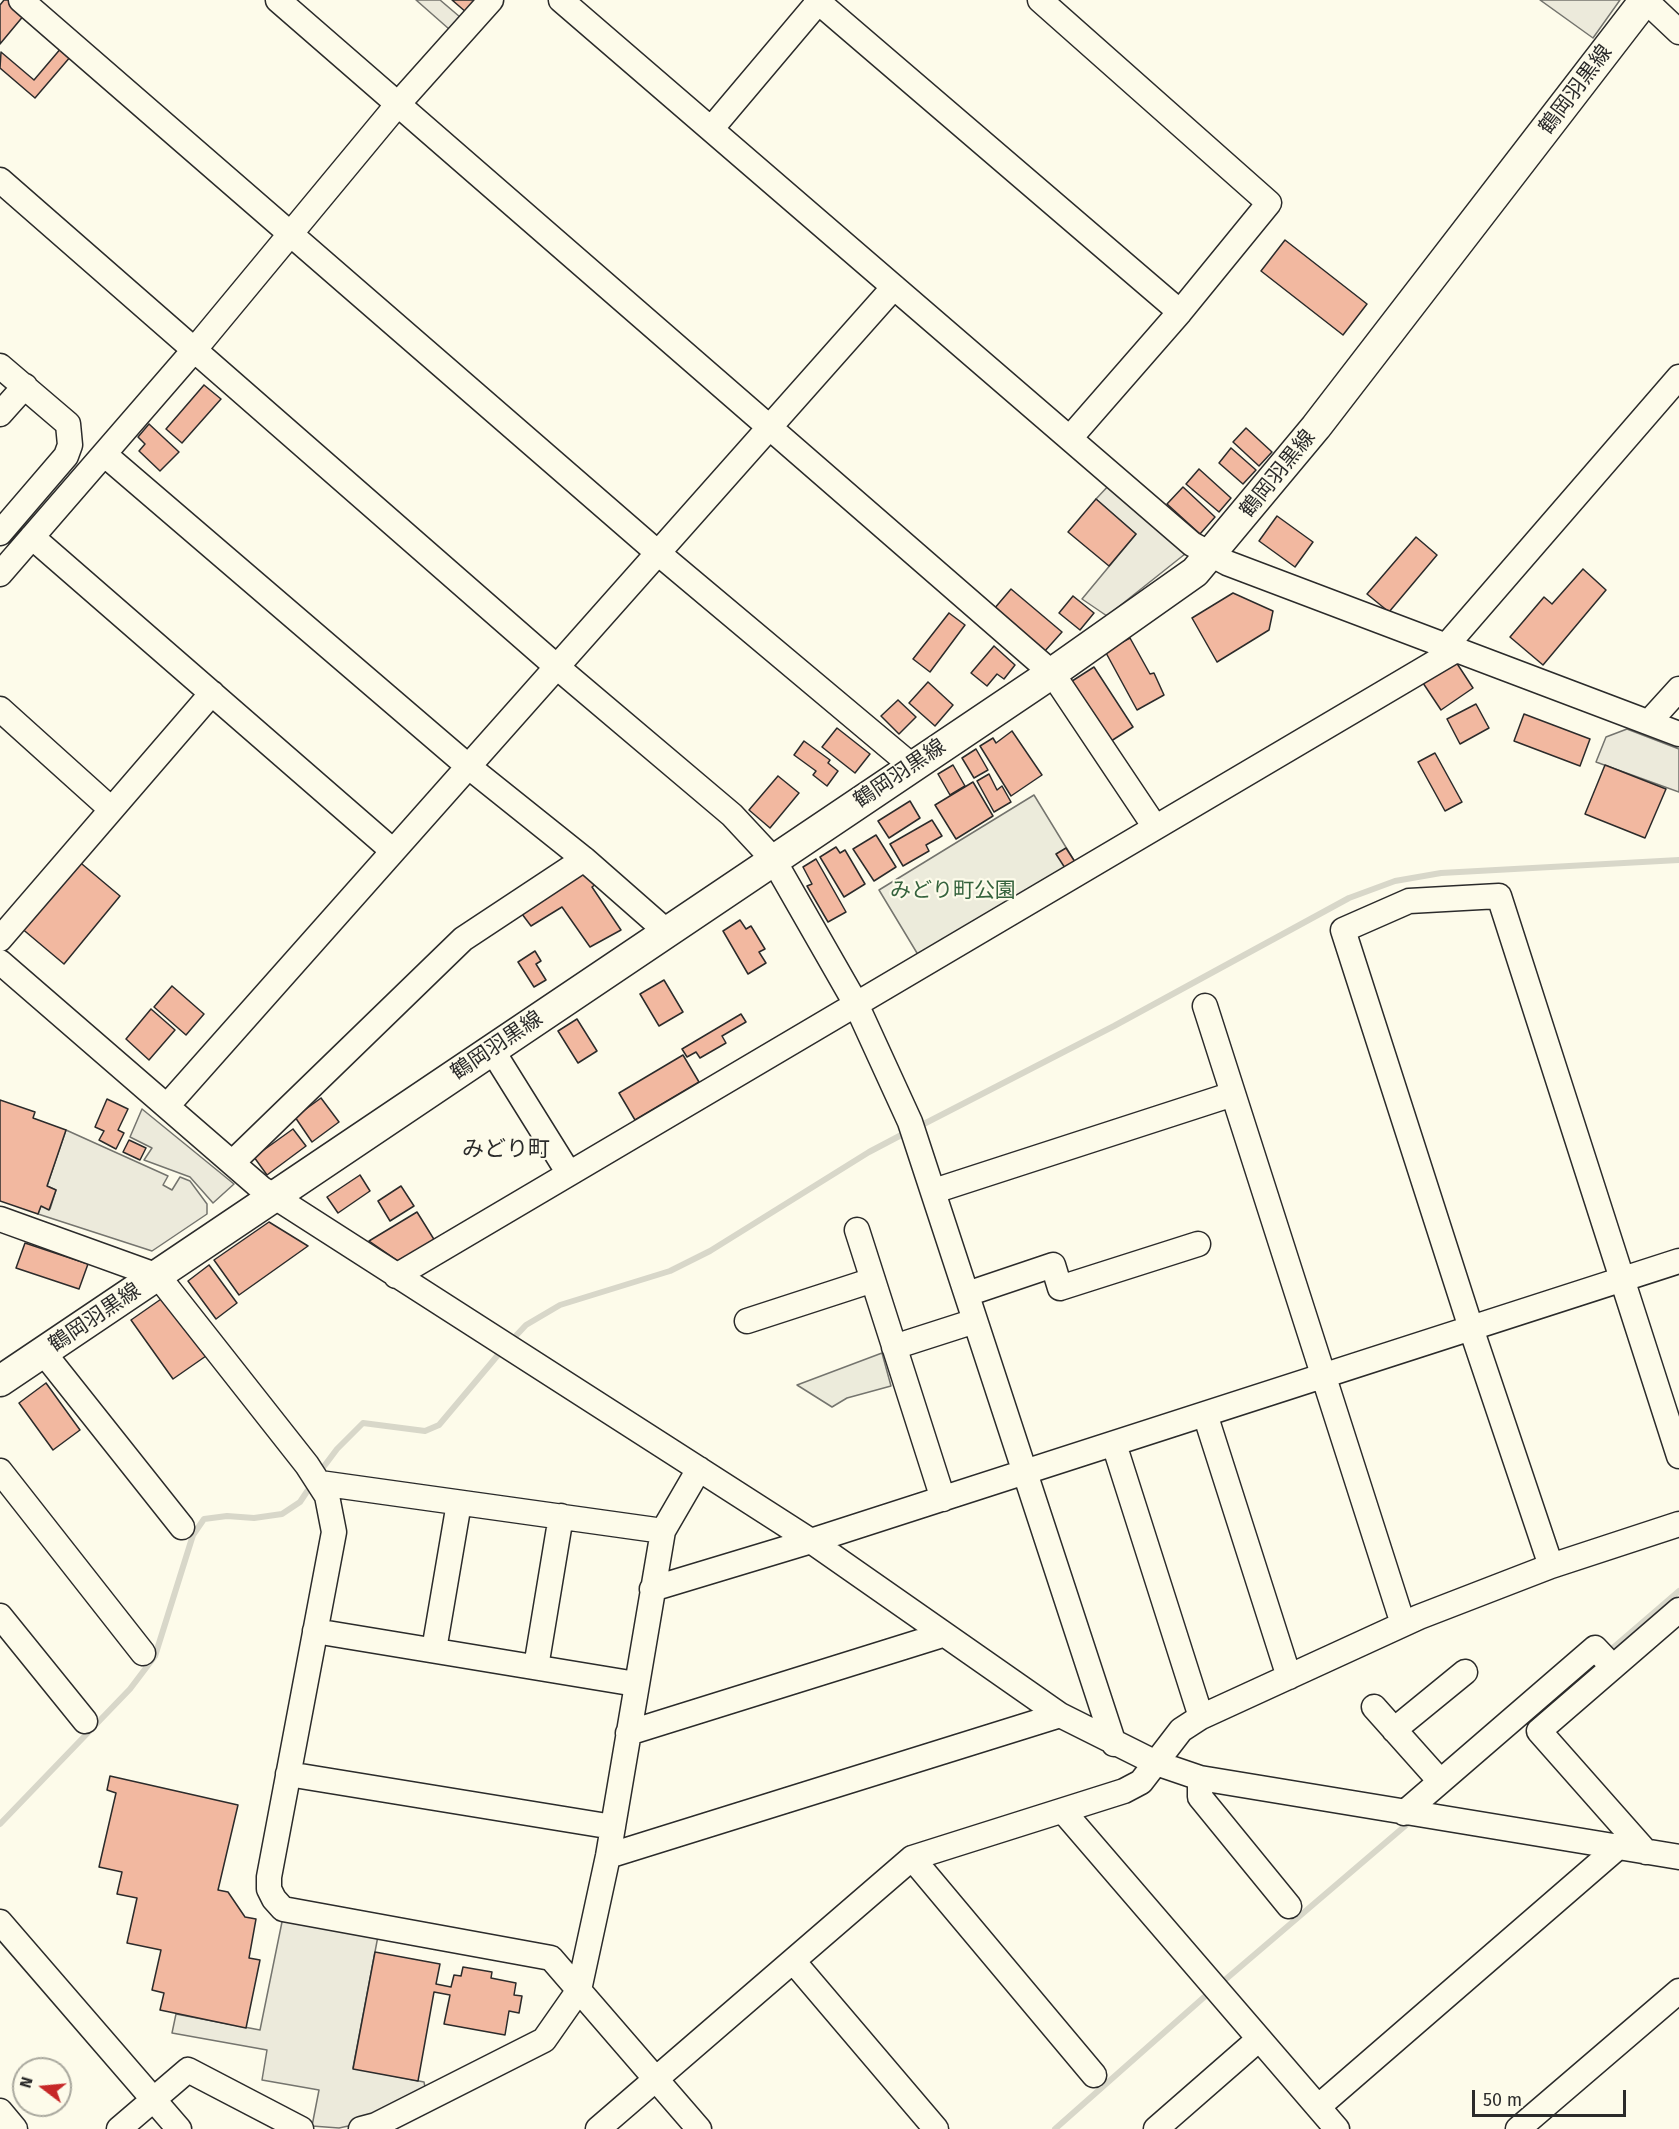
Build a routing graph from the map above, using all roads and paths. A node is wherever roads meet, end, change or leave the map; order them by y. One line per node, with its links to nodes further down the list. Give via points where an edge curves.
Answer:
1 (21, 0): 12 (street)
2 (278, 0): 9 (street)
3 (491, 0): 9 (street)
4 (561, 0): 10 (street)
5 (1040, 0): 14 (street, via 1269,203)
6 (1645, 0): 8 (street); 26 (main road, 鶴岡羽黒線, via 1476,222)
7 (818, 1): 10 (street); 14 (street)
8 (1679, 33)
9 (398, 104): 12 (street); 20 (street)
10 (712, 128): 13 (street)
11 (0, 180): 15 (street)
12 (291, 234): 15 (street); 25 (street)
13 (894, 287): 20 (street); 21 (street)
14 (1180, 312): 21 (street)
15 (195, 349): 22 (street); 29 (street)
16 (0, 366): 18 (street)
17 (1679, 377): 28 (street)
18 (25, 387): 19 (street); 23 (street, via 68,424 70,445 66,456)
19 (0, 414)
20 (771, 426): 25 (street); 30 (street)
21 (1070, 438): 26 (street, via 1192,544)
22 (104, 454): 24 (street); 37 (street)
23 (0, 534)
24 (32, 537): 27 (street); 32 (street)
25 (658, 553): 29 (street); 36 (street)
26 (1212, 555): 28 (street); 30 (main road, 鶴岡羽黒線, via 1148,608)
27 (0, 574)
28 (1451, 648): 34 (street); 39 (street)
29 (557, 667): 37 (street); 42 (street, via 732,815)
30 (1052, 673): 36 (main road, 鶴岡羽黒線); 39 (street)
31 (1679, 688): 34 (street)
32 (212, 693): 38 (street); 40 (street)
33 (0, 709): 38 (street)
34 (1650, 722): 35 (street)
35 (1679, 734)
36 (912, 766): 42 (main road, 鶴岡羽黒線)
37 (469, 767): 40 (street); 41 (street)
38 (111, 809): 44 (street)
39 (1155, 827): 46 (street)
40 (393, 851): 50 (street)
41 (584, 859): 43 (street); 51 (street, via 463,939)
42 (773, 860): 43 (main road, 鶴岡羽黒線); 46 (street)
43 (666, 931): 48 (main road, 鶴岡羽黒線)
44 (0, 939)
45 (0, 962): 50 (street)
46 (856, 1004): 52 (street); 53 (street, via 914,1132)
47 (1205, 1006): 49 (street)
48 (492, 1050): 52 (street); 54 (main road, 鶴岡羽黒線)
49 (1233, 1094): 53 (street); 70 (street)
50 (167, 1106): 51 (street)
51 (233, 1162): 54 (street, via 261,1188)
52 (568, 1172): 60 (street)
53 (934, 1191): 63 (street)
54 (276, 1196): 59 (main road, 鶴岡羽黒線); 60 (street)
55 (0, 1219): 59 (street)
56 (857, 1230): 61 (street)
57 (1197, 1244): 63 (street, via 1060,1288 1053,1265)
58 (1679, 1261): 62 (street)
59 (158, 1276): 68 (main road, 鶴岡羽黒線); 77 (street)
60 (396, 1276): 74 (street)
61 (873, 1280): 64 (street); 67 (street)
62 (1622, 1280): 66 (street); 66 (street, via 1500,896 1409,901 1343,930); 73 (street)
63 (967, 1294): 65 (street)
64 (747, 1321)
65 (975, 1321): 67 (street); 76 (street)
66 (1471, 1328): 70 (street); 85 (street)
67 (894, 1347): 78 (street)
68 (43, 1352): 69 (main road, 鶴岡羽黒線); 82 (street)
69 (3, 1375)
70 (1323, 1376): 71 (street); 89 (street)
71 (1205, 1414): 72 (street); 97 (street)
72 (1114, 1444): 76 (street); 101 (street)
73 (1679, 1456)
74 (699, 1469): 83 (street); 84 (street)
75 (0, 1471): 93 (street)
76 (1024, 1473): 78 (street); 105 (street)
77 (315, 1476): 79 (street); 90 (street, via 333,1515 334,1532)
78 (943, 1499): 84 (street)
79 (459, 1503): 80 (street); 92 (street)
80 (561, 1516): 83 (street); 94 (street)
81 (1679, 1524): 85 (street)
82 (182, 1527)
83 (663, 1531): 86 (street)
84 (811, 1541): 86 (street); 91 (street)
85 (1551, 1566): 89 (street)
86 (652, 1589): 98 (street)
87 (1679, 1610): 95 (street)
88 (0, 1616): 102 (street)
89 (1403, 1624): 97 (street)
90 (315, 1631): 92 (street); 107 (street)
91 (942, 1635): 100 (street); 104 (street)
92 (434, 1650): 94 (street)
93 (142, 1653)
94 (536, 1667): 98 (street)
95 (1613, 1667): 109 (street, via 1594,1648); 114 (street, via 1539,1731)
96 (1465, 1672): 103 (street)
97 (1289, 1677): 101 (street)
98 (636, 1684): 104 (street)
99 (1374, 1707): 103 (street)
100 (1060, 1715): 105 (street); 115 (street)
101 (1201, 1717): 106 (street, via 1181,1730)
102 (85, 1721)
103 (1394, 1730): 109 (street)
104 (628, 1733): 112 (street)
105 (1114, 1744): 106 (street)
106 (1156, 1763): 108 (street); 110 (street, via 1141,1782 1124,1791)
107 (288, 1774): 112 (street); 121 (street, via 269,1877 269,1888 283,1909 551,1958)
108 (1200, 1778): 111 (street); 118 (street, via 1200,1797)
109 (1440, 1781): 111 (street)
110 (1064, 1811): 117 (street); 123 (street)
111 (1404, 1814): 113 (street)
112 (613, 1827): 115 (street)
113 (1617, 1848): 114 (street); 127 (street)
114 (1646, 1852): 116 (street)
115 (608, 1857): 121 (street)
116 (1679, 1857)
117 (912, 1858): 120 (street); 124 (street)
118 (1288, 1906)
119 (0, 1922): 126 (street)
120 (793, 1961): 125 (street); 138 (street)
121 (579, 1990): 125 (street); 129 (street, via 544,2040)
122 (1679, 1991): 140 (street)
123 (1259, 2039): 127 (street); 139 (street)
124 (1094, 2075)
125 (655, 2080): 136 (street); 137 (street)
126 (153, 2100): 132 (street); 133 (street); 134 (street, via 188,2070)
127 (1318, 2107): 130 (street)
128 (0, 2111): 131 (street)
129 (396, 2123): 135 (street)
130 (1335, 2128)
131 (15, 2129)
132 (119, 2129)
133 (178, 2129)
134 (301, 2129)
135 (361, 2129)
136 (598, 2129)
137 (699, 2129)
138 (936, 2129)
139 (1156, 2129)
140 (1518, 2129)

